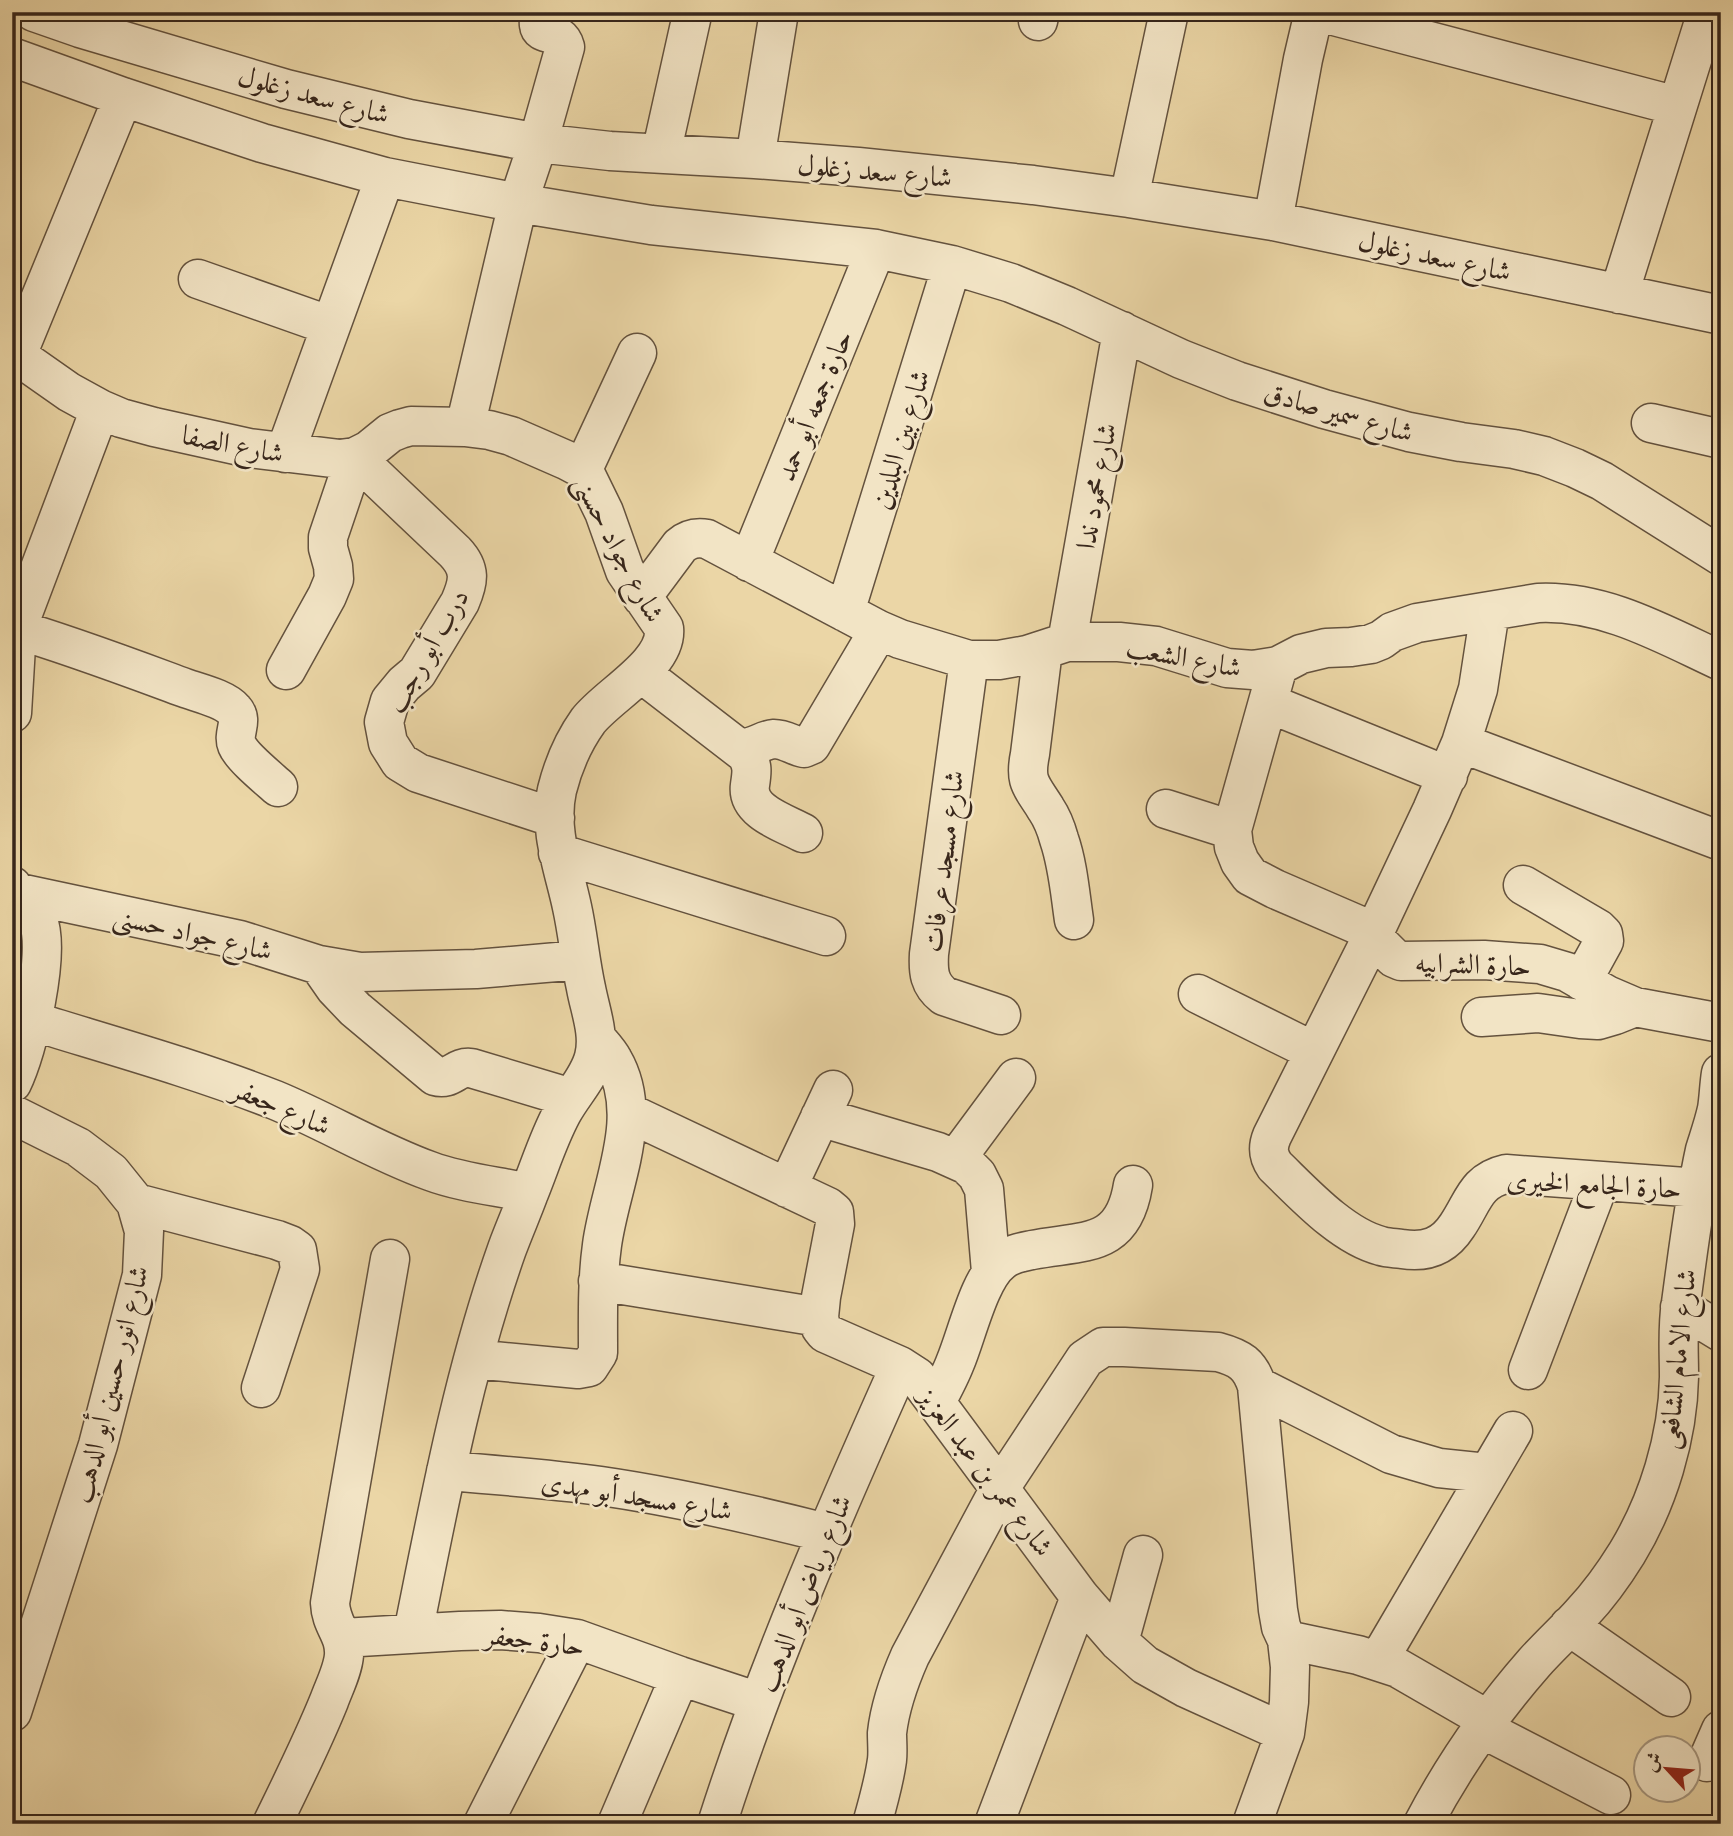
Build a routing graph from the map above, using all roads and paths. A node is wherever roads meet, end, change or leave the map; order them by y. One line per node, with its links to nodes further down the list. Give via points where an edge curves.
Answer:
1 (34, 12): 8 (street, شارع سعد زغلول)
2 (541, 12): 13 (street, via 541,29 557,35 565,47)
3 (779, 12): 15 (street)
4 (1169, 12): 17 (street)
5 (1316, 12): 12 (street); 19 (street)
6 (1707, 12): 12 (street)
7 (692, 15): 14 (street)
8 (83, 20): 10 (street); 13 (street, شارع سعد زغلول, via 286,89)
9 (12, 57): 10 (street, شارع سعد زغلول)
10 (61, 75): 11 (street, شارع سعد زغلول)
11 (123, 97): 16 (street, شارع سعد زغلول); 28 (street)
12 (1677, 106): 23 (street)
13 (538, 144): 14 (street, شارع سعد زغلول); 18 (street)
14 (661, 154): 15 (street, شارع سعد زغلول)
15 (755, 159): 17 (street, شارع سعد زغلول)
16 (385, 177): 18 (street, شارع سعد زغلول); 25 (street)
17 (1129, 198): 19 (street, شارع سعد زغلول)
18 (518, 203): 20 (street, شارع سعد زغلول, via 651,225); 31 (street)
19 (1273, 221): 23 (street, شارع سعد زغلول)
20 (876, 249): 21 (street, شارع سعد زغلول); 37 (street, حارة جمعه أبو حمد)
21 (952, 265): 26 (street, شارع سمير صادق, via 1011,283); 40 (street, شارع بين البلدين)
22 (198, 279): 25 (street)
23 (1619, 294): 24 (street, شارع سعد زغلول)
24 (1721, 315)
25 (331, 326): 33 (street)
26 (1122, 331): 36 (street, شارع سمير صادق, via 1237,381 1324,409 1409,432 1544,456 1602,481); 43 (street, شارع محمود ندا)
27 (636, 353): 35 (street)
28 (15, 354): 29 (street, شارع الصفا)
29 (100, 409): 33 (street, شارع الصفا, via 154,427); 41 (street)
30 (1651, 423): 32 (street)
31 (465, 427): 34 (street, via 400,429); 35 (street, شارع جواد حسنى, via 511,436)
32 (1721, 439)
33 (285, 453): 34 (street, شارع الصفا)
34 (355, 457): 47 (street, via 328,537 334,579); 57 (street, درب أبو رجب, via 455,552 467,570 460,602 417,673 390,701 384,722 388,743 400,762 418,773)
35 (583, 470): 38 (street, شارع جواد حسنى, via 625,571)
36 (1721, 556)
37 (749, 562): 38 (street, شارع الشعب, via 706,539 685,541); 40 (street, شارع الشعب)
38 (642, 597): 48 (street, شارع جواد حسنى, via 660,620 665,636)
39 (1490, 611): 45 (street, شارع الشعب, via 1558,602 1588,607 1637,622); 46 (street, شارع الشعب, via 1404,627 1362,646 1313,651); 52 (street, via 1478,689)
40 (845, 612): 42 (street, شارع الشعب)
41 (15, 628): 50 (street); 53 (street, via 233,708 238,720 236,745)
42 (879, 630): 44 (street, شارع الشعب); 51 (street, via 811,745 804,748 774,739)
43 (1055, 646): 44 (street, شارع الشعب, via 999,660); 46 (street, شارع الشعب, via 1119,642 1156,646 1227,668); 61 (street, شارع محمود ندا, via 1027,768 1029,782 1059,839)
44 (969, 660): 70 (street, شارع مسجد عرفات, via 929,974 943,996)
45 (1721, 661)
46 (1278, 666): 49 (street)
47 (286, 670)
48 (640, 673): 51 (street); 57 (street, شارع جواد حسنى, via 589,720 574,743 559,784)
49 (1268, 703): 52 (street); 55 (street)
50 (12, 713)
51 (739, 748): 56 (street, via 751,761 749,789 759,810)
52 (1454, 760): 58 (street); 62 (street)
53 (278, 788)
54 (1166, 808): 55 (street)
55 (1232, 830): 62 (street, حارة الشرابيه, via 1234,847 1250,876)
56 (803, 833)
57 (556, 835): 63 (street); 64 (street, شارع جواد حسنى)
58 (1721, 841)
59 (1523, 885): 67 (street, via 1604,934)
60 (14, 889): 65 (street, شارع جواد حسنى, via 240,940); 66 (street, via 39,921 42,939 43,963)
61 (1074, 920)
62 (1373, 935): 67 (street, حارة الشرابيه, via 1401,961 1540,964); 75 (street)
63 (826, 936)
64 (580, 960): 65 (street, شارع جواد حسنى, via 360,972); 74 (street, شارع جواد حسنى)
65 (319, 965): 79 (street, via 355,1009 435,1076 447,1077 461,1068 471,1068)
66 (26, 975): 72 (street)
67 (1582, 981): 69 (street, حارة الشرابيه)
68 (1198, 994): 75 (street)
69 (1635, 1007): 71 (street, حارة الشرابيه, via 1598,1020 1538,1013); 73 (street, حارة الشرابيه)
70 (1001, 1015)
71 (1481, 1017)
72 (32, 1021): 78 (street); 86 (street, شارع جعفر, via 275,1100 432,1172)
73 (1721, 1023)
74 (596, 1038): 79 (street, شارع جواد حسنى, via 587,1075); 80 (street, شارع جواد حسنى, via 613,1060)
75 (1313, 1051): 83 (street, حارة الجامع الخيرى, via 1268,1152 1283,1174 1324,1212 1379,1245 1409,1251 1428,1250 1444,1242 1479,1189 1495,1176)
76 (1721, 1073): 87 (street, شارع الامام الشافعى, via 1717,1111 1705,1151)
77 (1016, 1078): 82 (street)
78 (12, 1083)
79 (571, 1098): 86 (street, شارع جواد حسنى)
80 (627, 1112): 85 (street); 91 (street, شارع جواد حسنى)
81 (12, 1114): 88 (street, شارع انور حسين أبو الدهب, via 78,1147 111,1172)
82 (956, 1159): 85 (street, via 826,1104); 90 (street, via 977,1175 984,1189)
83 (1600, 1181): 87 (street, حارة الجامع الخيرى); 97 (street)
84 (1133, 1185): 90 (street, via 1123,1217 1098,1240 1016,1253)
85 (787, 1188): 93 (street, via 834,1212)
86 (529, 1193): 95 (street, شارع جواد حسنى)
87 (1705, 1198): 92 (street, شارع الامام الشافعى)
88 (136, 1203): 99 (street, via 277,1240 297,1250 300,1269); 118 (street, شارع انور حسين أبو الدهب, via 144,1231 142,1275 98,1445)
89 (390, 1259): 110 (street, via 330,1604 330,1614)
90 (991, 1272): 100 (street)
91 (598, 1281): 93 (street); 95 (street, شارع جواد حسنى, via 598,1353 589,1367)
92 (1680, 1307): 94 (street); 108 (street, شارع الامام الشافعى, via 1675,1414 1658,1485 1628,1552)
93 (819, 1317): 96 (street, شارع عمر بن عبد العزيز, via 825,1333)
94 (1721, 1332)
95 (473, 1359): 102 (street, شارع جواد حسنى)
96 (900, 1366): 100 (street, شارع عمر بن عبد العزيز, via 917,1377); 105 (street, شارع رياض أبو الدهب)
97 (1528, 1370)
98 (1257, 1386): 103 (street, via 1391,1454 1439,1468); 104 (street, via 1243,1362 1217,1352 1104,1347 1085,1359); 112 (street, via 1278,1610)
99 (261, 1388)
100 (936, 1402): 104 (street, شارع عمر بن عبد العزيز)
101 (1513, 1430): 103 (street)
102 (446, 1471): 105 (street, شارع مسجد أبو مهدى, via 663,1496); 109 (street, شارع جواد حسنى)
103 (1488, 1473): 114 (street)
104 (1000, 1488): 107 (street, شارع عمر بن عبد العزيز); 126 (street, via 899,1680)
105 (825, 1533): 117 (street, شارع رياض أبو الدهب)
106 (1143, 1555): 113 (street)
107 (1080, 1597): 113 (street, شارع عمر بن عبد العزيز); 127 (street)
108 (1569, 1626): 116 (street); 119 (street, شارع الامام الشافعى)
109 (413, 1633): 110 (street, حارة جعفر); 111 (street, حارة جعفر, via 500,1630)
110 (343, 1638): 122 (street, via 344,1657 336,1682)
111 (577, 1639): 115 (street, حارة جعفر); 123 (street)
112 (1287, 1640): 114 (street); 120 (street, via 1290,1667)
113 (1119, 1642): 120 (street, شارع عمر بن عبد العزيز, via 1145,1665 1186,1688)
114 (1378, 1661): 119 (street, via 1414,1676)
115 (680, 1676): 117 (street, حارة جعفر); 124 (street)
116 (1671, 1698)
117 (759, 1702): 125 (street, شارع رياض أبو الدهب)
118 (12, 1712)
119 (1485, 1725): 121 (street); 129 (street, شارع الامام الشافعى)
120 (1285, 1733): 128 (street)
121 (1611, 1795)
122 (272, 1824)
123 (483, 1824)
124 (617, 1824)
125 (717, 1824)
126 (872, 1824)
127 (994, 1824)
128 (1252, 1824)
129 (1423, 1824)

